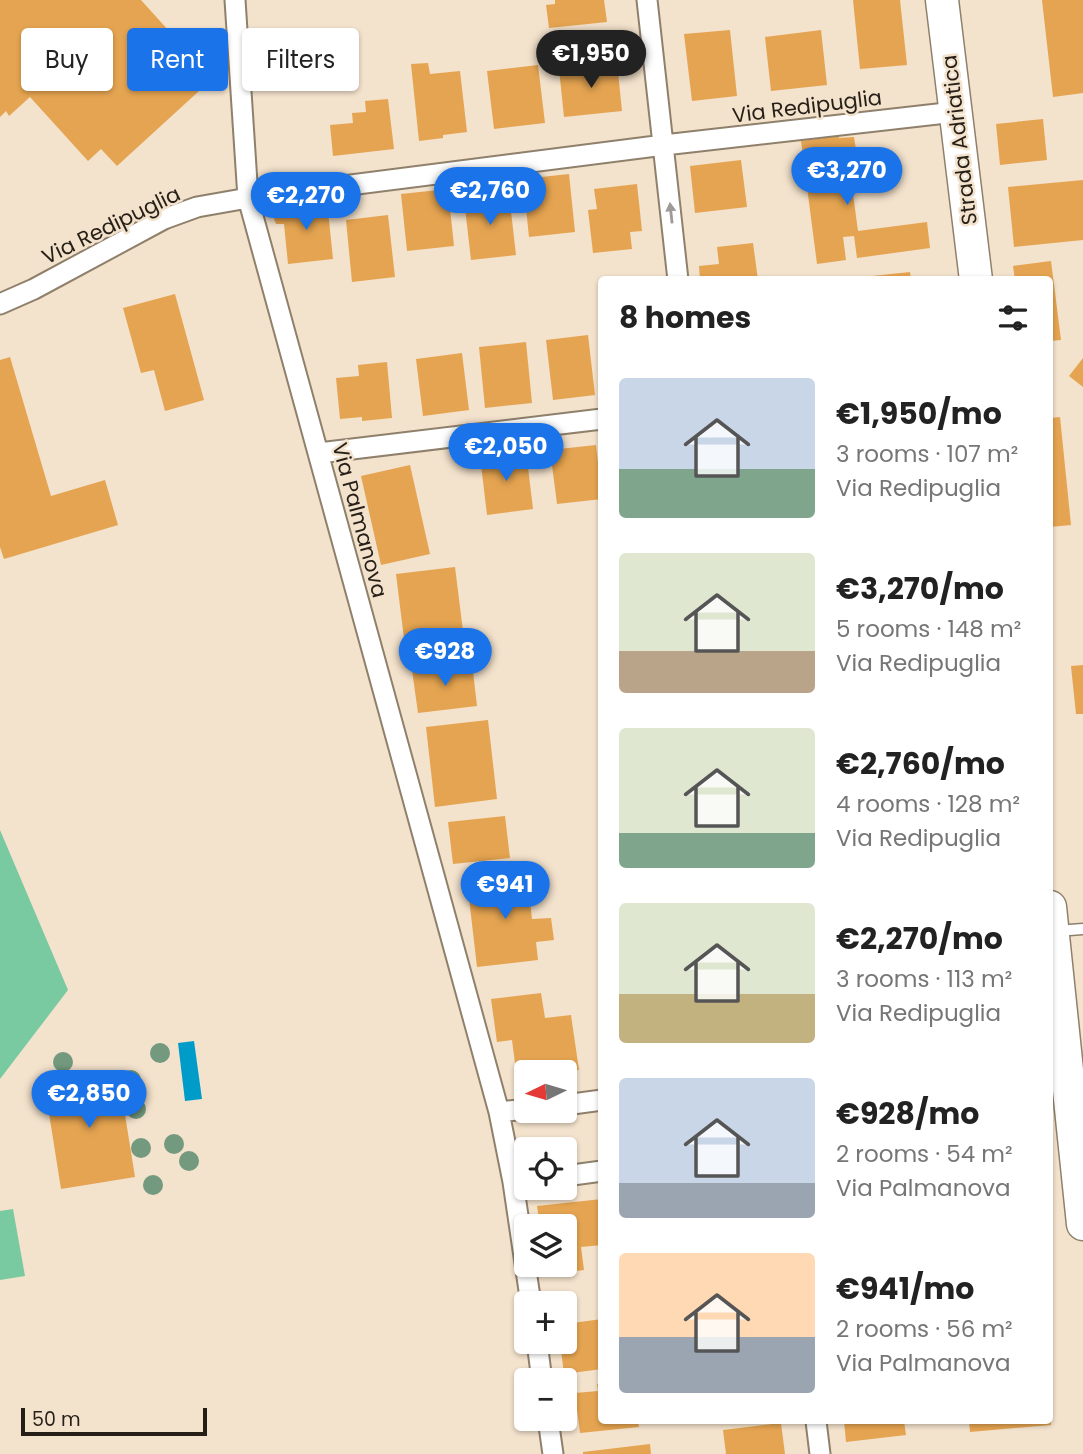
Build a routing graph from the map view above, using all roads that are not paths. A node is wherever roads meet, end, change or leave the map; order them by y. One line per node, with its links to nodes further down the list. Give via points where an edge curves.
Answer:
1 (235, 0): 6 (street, Via Palmanova)
2 (647, 0): 5 (street)
3 (942, 0): 4 (main road, Strada Adriatica)
4 (955, 112): 5 (street, Via Redipuglia); 8 (main road, Strada Adriatica)
5 (664, 145): 6 (street, Via Redipuglia); 7 (street, one-way to 5)
6 (248, 198): 9 (street, Via Redipuglia, via 197,207 164,219); 11 (street, Via Palmanova)
7 (678, 276)
8 (976, 276)
9 (0, 304)
10 (598, 419): 11 (street)
11 (319, 453): 17 (street, Via Palmanova)
12 (1062, 923): 13 (main road)
13 (1076, 1081): 22 (main road)
14 (598, 1101): 15 (street)
15 (578, 1103)
16 (514, 1110): 17 (street)
17 (499, 1112): 18 (street, Via Palmanova)
18 (514, 1161)
19 (598, 1172): 20 (street)
20 (577, 1174)
21 (522, 1200): 23 (street, Via Palmanova)
22 (1083, 1224)
23 (530, 1291)
24 (816, 1424): 27 (street)
25 (550, 1431): 26 (street)
26 (553, 1454)
27 (820, 1454)

